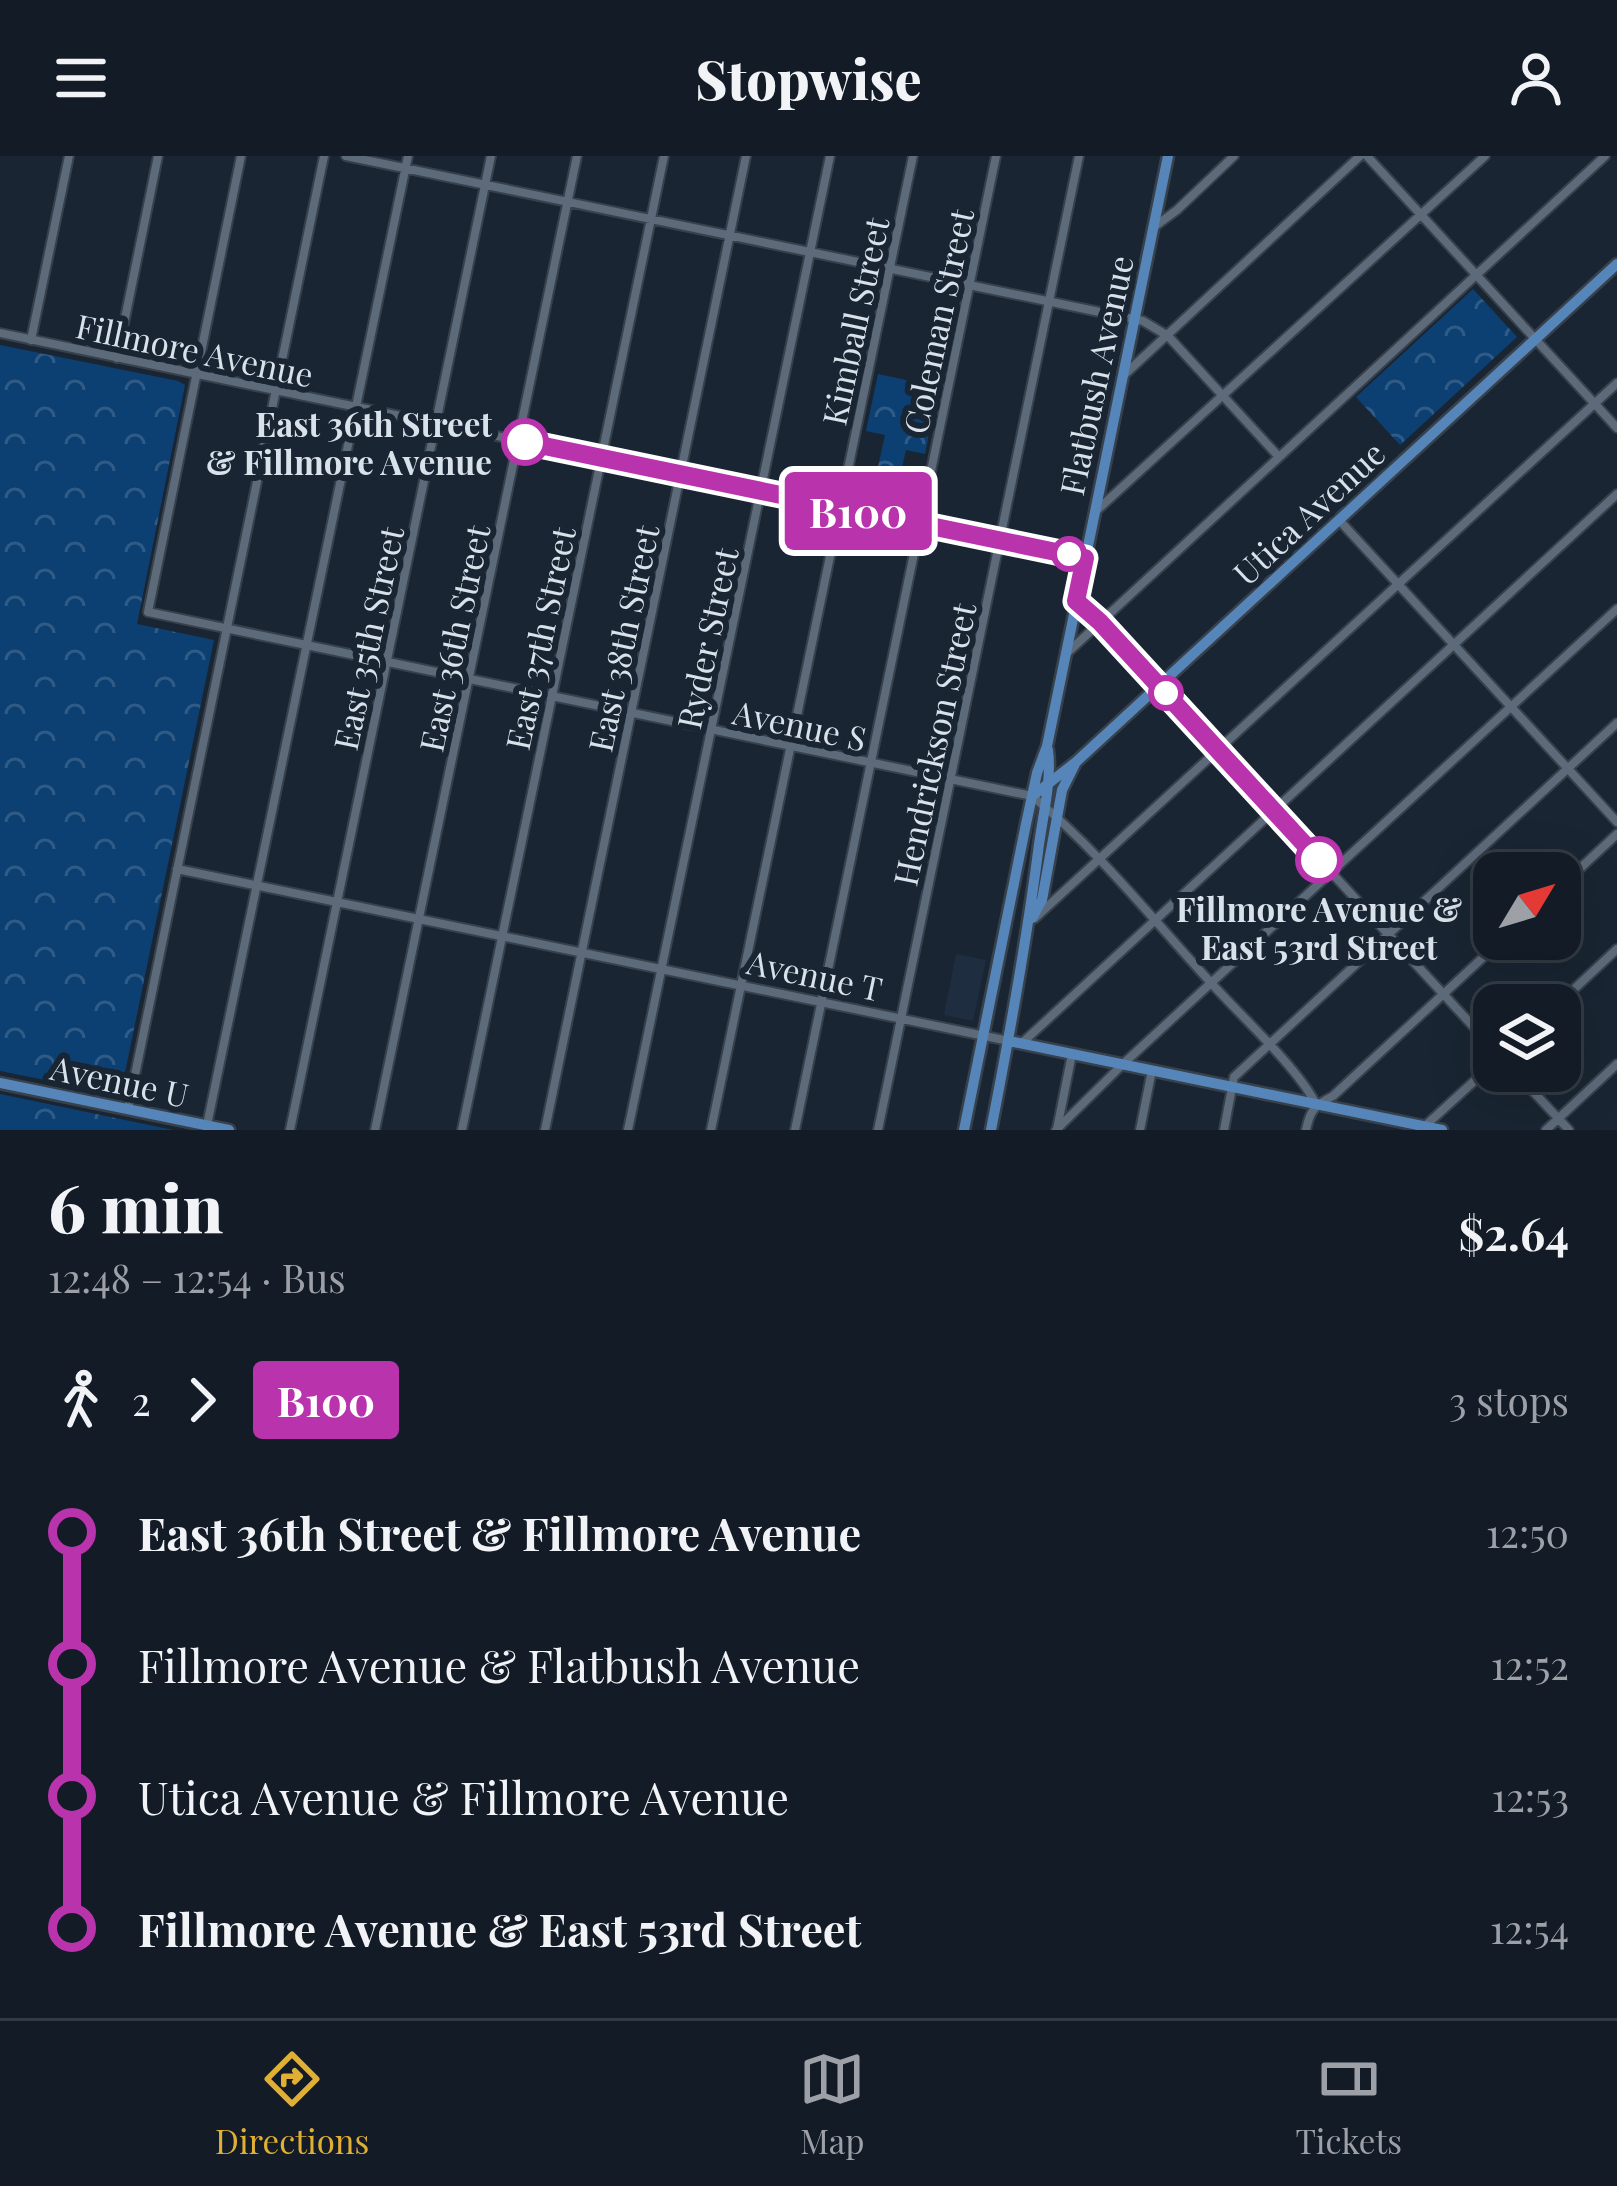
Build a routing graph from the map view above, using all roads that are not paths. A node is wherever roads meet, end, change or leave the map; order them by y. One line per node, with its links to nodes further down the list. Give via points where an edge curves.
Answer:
1 (69, 156): 37 (street)
2 (158, 156): 38 (street)
3 (241, 156): 39 (street)
4 (324, 156): 42 (street)
5 (346, 156): 20 (street)
6 (407, 156): 20 (street)
7 (490, 156): 21 (street, East 35th Street)
8 (577, 156): 22 (street, East 36th Street)
9 (664, 156): 24 (street, East 37th Street)
10 (746, 156): 26 (street, East 38th Street)
11 (830, 156): 27 (street, Ryder Street)
12 (913, 156): 29 (street, Kimball Street)
13 (996, 156): 31 (street, Coleman Street)
14 (1079, 156): 32 (street, Hendrickson Street)
15 (1168, 156): 25 (main road, Flatbush Avenue)
16 (1234, 156): 25 (street)
17 (1363, 156): 23 (street); 35 (street)
18 (1485, 156): 23 (street)
19 (1605, 156): 30 (street)
20 (405, 168): 21 (street); 45 (street)
21 (484, 185): 22 (street); 46 (street, East 35th Street)
22 (568, 201): 24 (street); 48 (street, East 36th Street)
23 (1421, 215): 30 (street); 43 (street)
24 (651, 218): 26 (street); 50 (street, East 37th Street)
25 (1154, 227): 33 (main road, Flatbush Avenue)
26 (730, 235): 27 (street); 51 (street, East 38th Street)
27 (810, 252): 29 (street); 52 (street, Ryder Street)
28 (1617, 264): 36 (main road, Utica Avenue)
29 (890, 268): 31 (street); 54 (street, Kimball Street)
30 (1476, 275): 36 (street); 49 (street)
31 (969, 285): 32 (street); 57 (street, Coleman Street)
32 (1049, 301): 33 (street); 58 (street, Hendrickson Street)
33 (1135, 320): 35 (street); 40 (main road, Flatbush Avenue)
34 (0, 333): 37 (street, Fillmore Avenue)
35 (1168, 336): 40 (street); 43 (street)
36 (1535, 339): 44 (street); 56 (main road, Utica Avenue)
37 (31, 340): 38 (street, Fillmore Avenue)
38 (117, 358): 39 (street, Fillmore Avenue)
39 (196, 374): 42 (street, Fillmore Avenue); 64 (street, Avenue S, via 148,612)
40 (1122, 377): 55 (main road, Flatbush Avenue)
41 (1617, 383): 44 (street)
42 (276, 391): 45 (street, Fillmore Avenue); 64 (street)
43 (1224, 397): 49 (street); 55 (street)
44 (1595, 404): 47 (street); 60 (street)
45 (356, 407): 46 (street, Fillmore Avenue); 66 (street)
46 (436, 424): 48 (street, Fillmore Avenue); 68 (street, East 35th Street)
47 (1617, 428)
48 (518, 441): 50 (street, Fillmore Avenue); 69 (street, East 36th Street)
49 (1279, 457): 63 (street)
50 (601, 458): 51 (street, Fillmore Avenue); 71 (street, East 37th Street)
51 (681, 474): 52 (street, Fillmore Avenue); 73 (street, East 38th Street)
52 (760, 491): 54 (street, Fillmore Avenue); 75 (street, Ryder Street)
53 (1617, 494): 65 (street)
54 (840, 508): 57 (street, Fillmore Avenue); 77 (street, Kimball Street)
55 (1094, 513): 59 (main road, Flatbush Avenue)
56 (1339, 520): 60 (street); 70 (main road, Utica Avenue)
57 (920, 524): 58 (street, Fillmore Avenue); 80 (street, Coleman Street)
58 (1000, 540): 59 (street, Fillmore Avenue); 82 (street, Hendrickson Street)
59 (1085, 558): 61 (main road, Flatbush Avenue)
60 (1398, 585): 65 (street); 78 (street)
61 (1076, 601): 63 (street); 67 (main road, Flatbush Avenue)
62 (1617, 608): 72 (street)
63 (1100, 622): 67 (street); 70 (street)
64 (227, 629): 66 (street, Avenue S); 92 (street)
65 (1453, 644): 72 (street); 86 (street)
66 (306, 645): 68 (street, Avenue S); 94 (street)
67 (1066, 654): 76 (main road, Flatbush Avenue)
68 (386, 663): 69 (street, Avenue S); 95 (street, East 35th Street)
69 (469, 681): 71 (street, Avenue S); 96 (street, East 36th Street)
70 (1159, 686): 78 (street); 79 (main road, Utica Avenue)
71 (552, 698): 73 (street, Avenue S); 100 (street, East 37th Street)
72 (1510, 707): 81 (street); 93 (street)
73 (632, 714): 75 (street, Avenue S); 102 (street, East 38th Street)
74 (1617, 723): 81 (street)
75 (711, 730): 77 (street, Avenue S); 104 (street, Ryder Street)
76 (1047, 746): 83 (main road, Flatbush Avenue); 84 (main road, Flatbush Avenue)
77 (791, 747): 80 (street, Avenue S); 107 (street, Kimball Street)
78 (1219, 750): 86 (street); 90 (street)
79 (1076, 762): 83 (main road, Utica Avenue); 87 (main road)
80 (871, 763): 82 (street, Avenue S); 109 (street, Coleman Street)
81 (1568, 769): 88 (street); 99 (street)
82 (950, 780): 84 (street, Avenue S); 110 (street, Hendrickson Street)
83 (1048, 784): 84 (main road, Utica Avenue); 85 (main road, Flatbush Avenue)
84 (1032, 796): 85 (street, Avenue S); 112 (main road, Flatbush Avenue)
85 (1045, 806): 87 (street, Avenue S); 98 (main road, Flatbush Avenue)
86 (1274, 810): 93 (street); 97 (street)
87 (1057, 817): 90 (street, Avenue S); 98 (main road, via 1042,900)
88 (1617, 823)
89 (1617, 834): 91 (street)
90 (1099, 860): 97 (street, Avenue S); 98 (street)
91 (1581, 867)
92 (177, 869): 94 (street, Avenue T); 124 (street)
93 (1331, 872): 99 (street); 105 (street)
94 (257, 886): 95 (street, Avenue T); 126 (street)
95 (336, 902): 96 (street, Avenue T); 130 (street, East 35th Street)
96 (419, 918): 100 (street, Avenue T); 131 (street, East 36th Street)
97 (1154, 920): 105 (street, Avenue S); 113 (street)
98 (1027, 926): 113 (main road, Flatbush Avenue)
99 (1388, 934): 108 (street); 114 (street)
100 (502, 937): 102 (street, Avenue T); 132 (street, East 37th Street)
101 (1617, 949): 106 (street)
102 (582, 953): 104 (street, Avenue T); 133 (street, East 38th Street)
103 (1480, 960): 108 (street)
104 (662, 969): 107 (street, Avenue T); 134 (street, Ryder Street)
105 (1211, 982): 114 (street, Avenue S); 116 (street)
106 (1579, 984)
107 (742, 986): 109 (street, Avenue T); 135 (street, Kimball Street)
108 (1443, 994): 111 (street); 123 (street)
109 (821, 1003): 110 (street, Avenue T); 136 (street, Coleman Street)
110 (901, 1019): 112 (street, Avenue T); 137 (street, Hendrickson Street)
111 (1473, 1026)
112 (985, 1035): 113 (street, Avenue T); 138 (main road, Flatbush Avenue)
113 (1015, 1042): 115 (main road, Avenue T); 139 (main road, Flatbush Avenue)
114 (1268, 1045): 121 (street); 123 (street, Avenue S)
115 (1072, 1054): 116 (main road, Avenue T); 140 (street)
116 (1123, 1064): 118 (main road, Avenue T); 140 (street)
117 (1617, 1064): 125 (street)
118 (1152, 1070): 121 (main road, Avenue T); 141 (street)
119 (1473, 1082): 128 (street)
120 (0, 1083): 124 (main road, Avenue U)
121 (1233, 1087): 123 (main road, Avenue T); 142 (street)
122 (1534, 1092): 125 (street)
123 (1316, 1104): 127 (main road, Avenue T); 143 (street)
124 (128, 1109): 126 (main road, Avenue U)
125 (1558, 1118): 145 (street); 146 (street)
126 (207, 1125): 129 (main road, Avenue U)
127 (1391, 1125): 128 (main road, Avenue T)
128 (1425, 1126): 144 (main road, Avenue T)
129 (229, 1130)
130 (290, 1130)
131 (376, 1130)
132 (462, 1130)
133 (545, 1130)
134 (628, 1130)
135 (712, 1130)
136 (795, 1130)
137 (878, 1130)
138 (964, 1130)
139 (991, 1130)
140 (1057, 1130)
141 (1140, 1130)
142 (1224, 1130)
143 (1306, 1130)
144 (1442, 1130)
145 (1546, 1130)
146 (1569, 1130)

